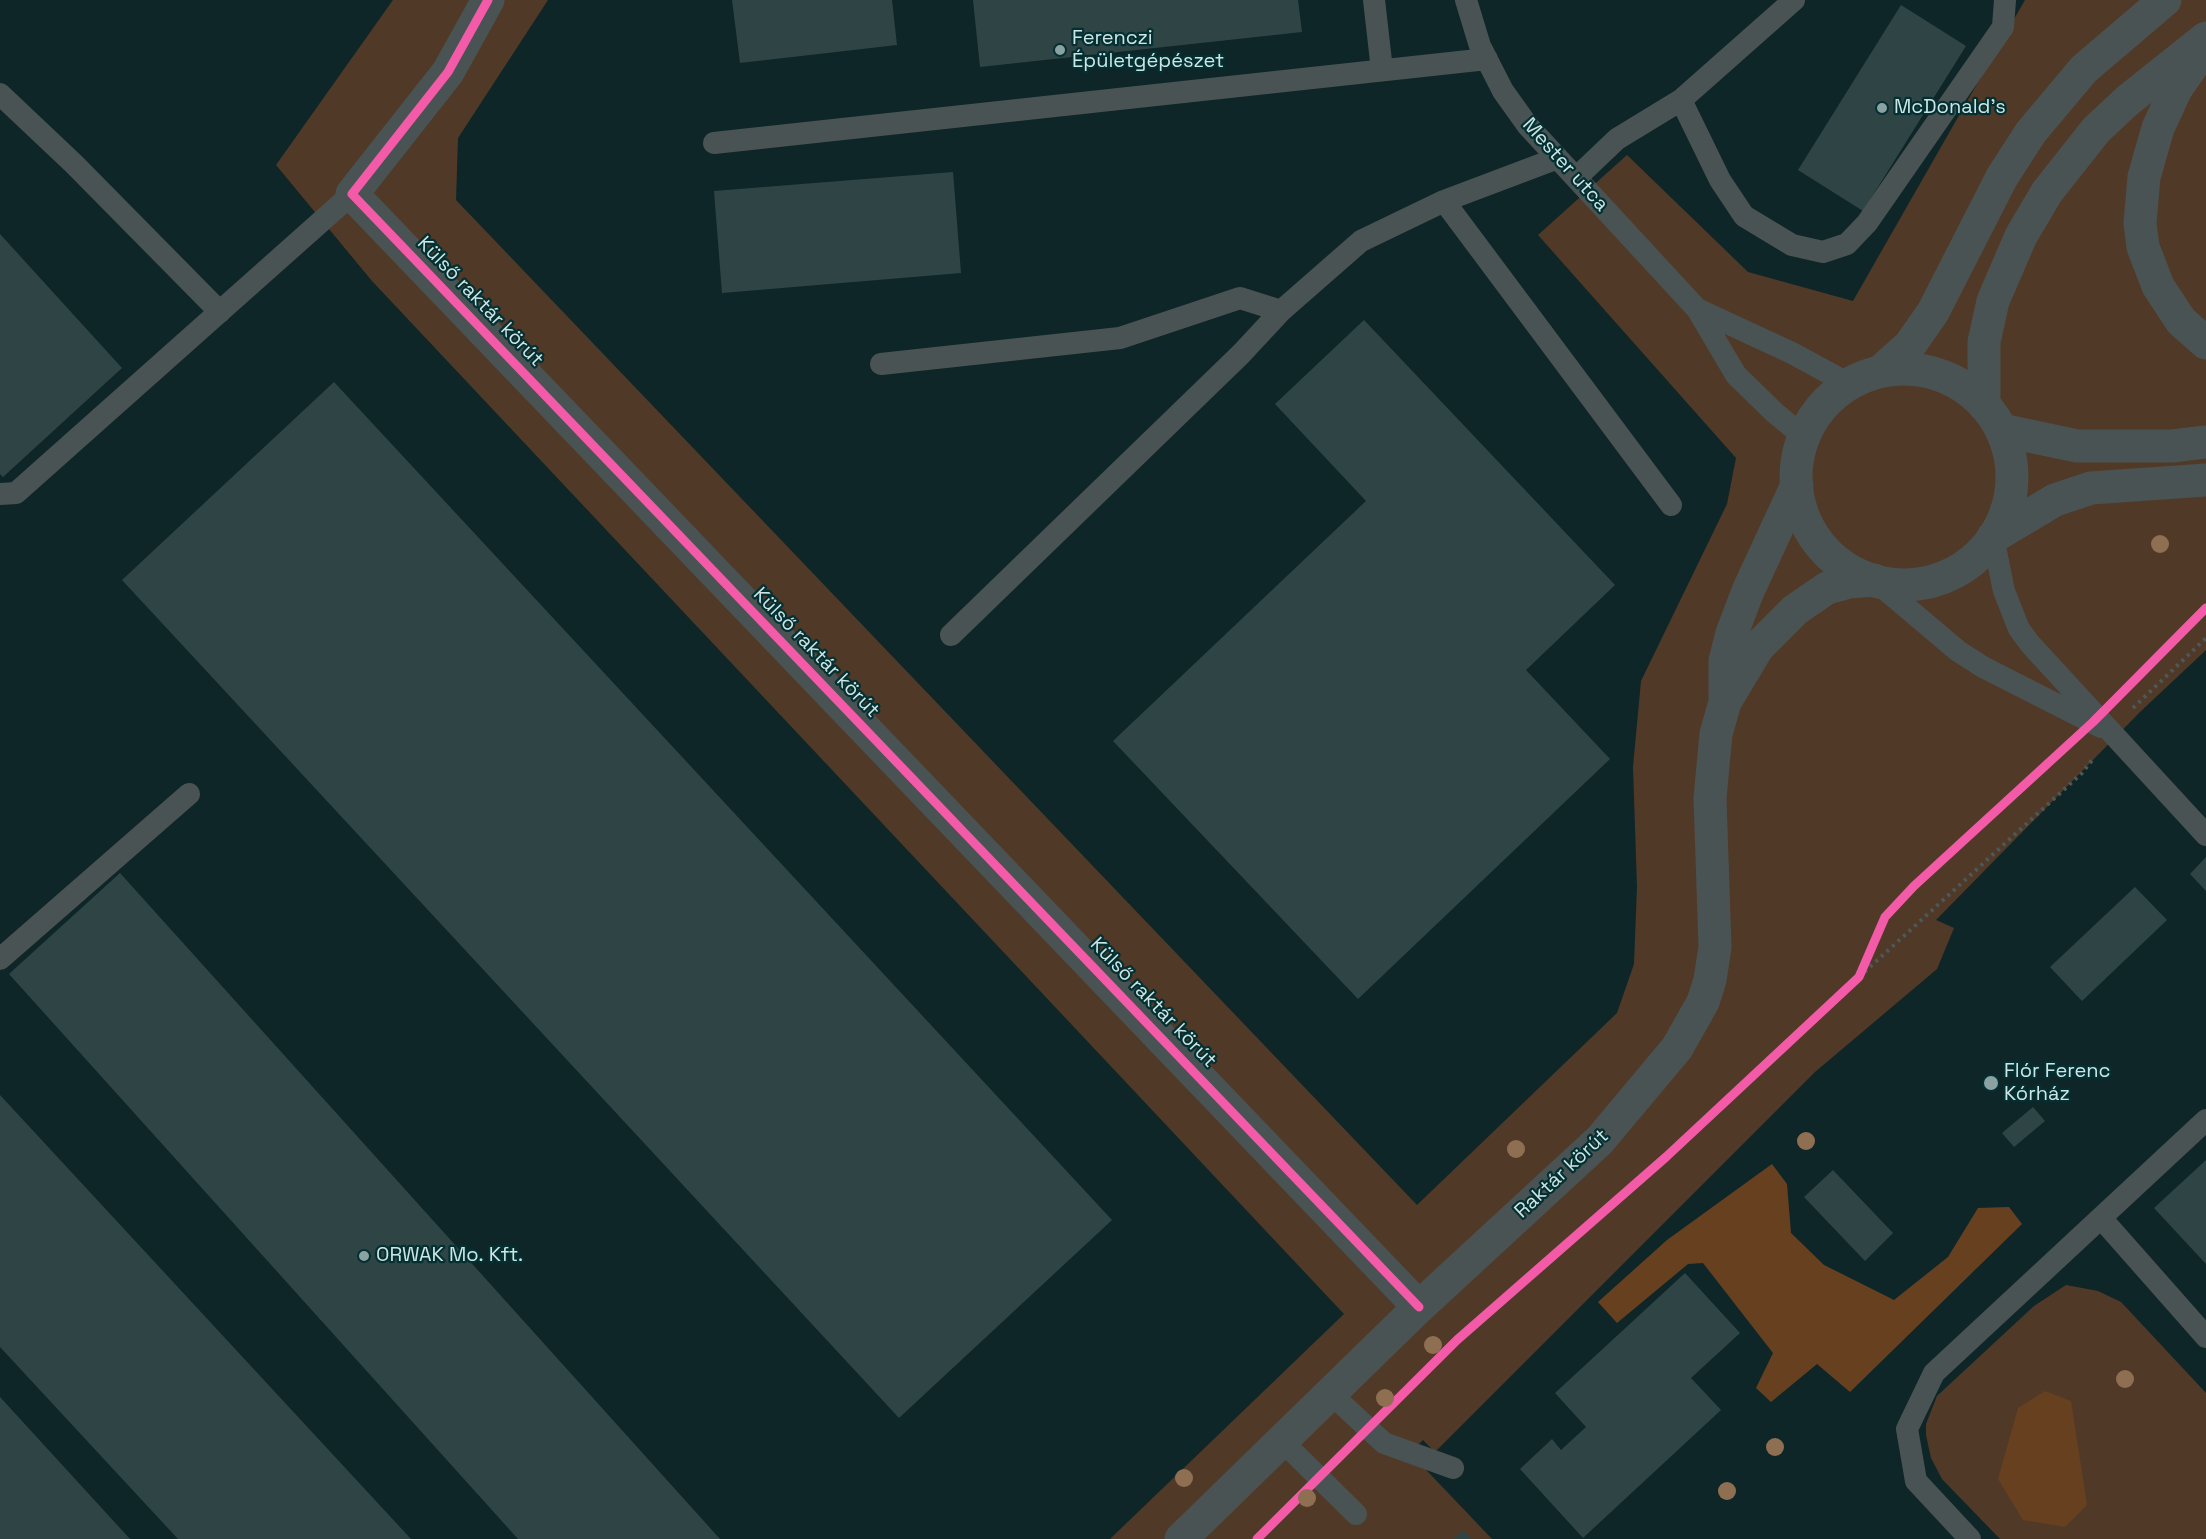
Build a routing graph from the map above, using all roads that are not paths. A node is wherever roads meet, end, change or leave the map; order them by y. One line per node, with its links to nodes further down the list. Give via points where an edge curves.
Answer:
1 (488, 0): 16 (street, via 448,72)
2 (1374, 0): 10 (lane)
3 (1466, 0): 9 (lane, Mester utca)
4 (1794, 0): 12 (lane)
5 (2005, 0): 12 (lane, via 2003,27 1867,223 1847,244 1823,252 1792,245 1744,216 1720,180)
6 (2165, 0): 23 (street, via 2084,69 2031,132 2002,177 1933,312 1910,345)
7 (2206, 38): 25 (street, via 2096,130 2047,192 2021,236 1993,301 1984,342)
8 (2206, 49): 21 (street, via 2176,89 2158,128 2144,177 2140,223 2143,247 2158,286 2181,321)
9 (1486, 59): 10 (lane); 14 (lane, Mester utca, via 1528,126)
10 (1382, 70): 13 (lane)
11 (0, 94): 20 (lane)
12 (1681, 100): 15 (lane, via 1617,139)
13 (714, 143)
14 (1558, 158): 15 (lane, Mester utca); 17 (lane)
15 (1576, 178): 18 (lane, Mester utca)
16 (352, 195): 20 (lane); 42 (street, Külső raktár körút)
17 (1444, 201): 19 (lane, via 1361,241); 31 (lane)
18 (1697, 309): 24 (lane); 26 (lane, via 1736,375)
19 (1281, 311): 22 (lane, via 1240,298 1120,338); 34 (lane)
20 (220, 312): 30 (lane, via 16,493)
21 (2206, 343)
22 (881, 364)
23 (1881, 371): 24 (street); 25 (street, via 1934,373 1965,388)
24 (1849, 384): 26 (street, via 1820,410)
25 (1993, 417): 27 (street, via 2077,446); 32 (street, via 2010,453 2011,484 2008,508)
26 (1804, 437): 29 (street)
27 (2206, 442)
28 (2206, 480): 32 (street, via 2091,488 2055,500)
29 (1797, 485): 33 (street, via 1802,512 1821,546 1843,566); 35 (street, via 1732,633 1725,661)
30 (0, 494)
31 (1671, 505)
32 (1993, 537): 33 (street, via 1968,564 1934,580 1906,585); 36 (lane, via 2004,591 2019,629)
33 (1874, 580): 35 (street, via 1827,588 1795,610 1758,647); 36 (lane, via 1983,668)
34 (951, 635)
35 (1725, 702): 42 (street, Raktár körút, via 1716,734 1710,798 1715,947 1710,980 1693,1023 1677,1048 1599,1140)
36 (2113, 733): 38 (lane)
37 (189, 794): 39 (lane)
38 (2206, 835)
39 (0, 959)
40 (2206, 1120): 41 (lane)
41 (2101, 1218): 43 (lane); 49 (lane, via 1934,1373 1906,1429 1916,1481)
42 (1419, 1307): 44 (street, Raktár körút)
43 (2206, 1337)
44 (1344, 1406): 45 (street, Raktár körút); 46 (lane, via 1384,1443)
45 (1296, 1454): 47 (lane); 48 (street, Raktár körút)
46 (1453, 1468)
47 (1356, 1514)
48 (1181, 1539)
49 (1970, 1539)

